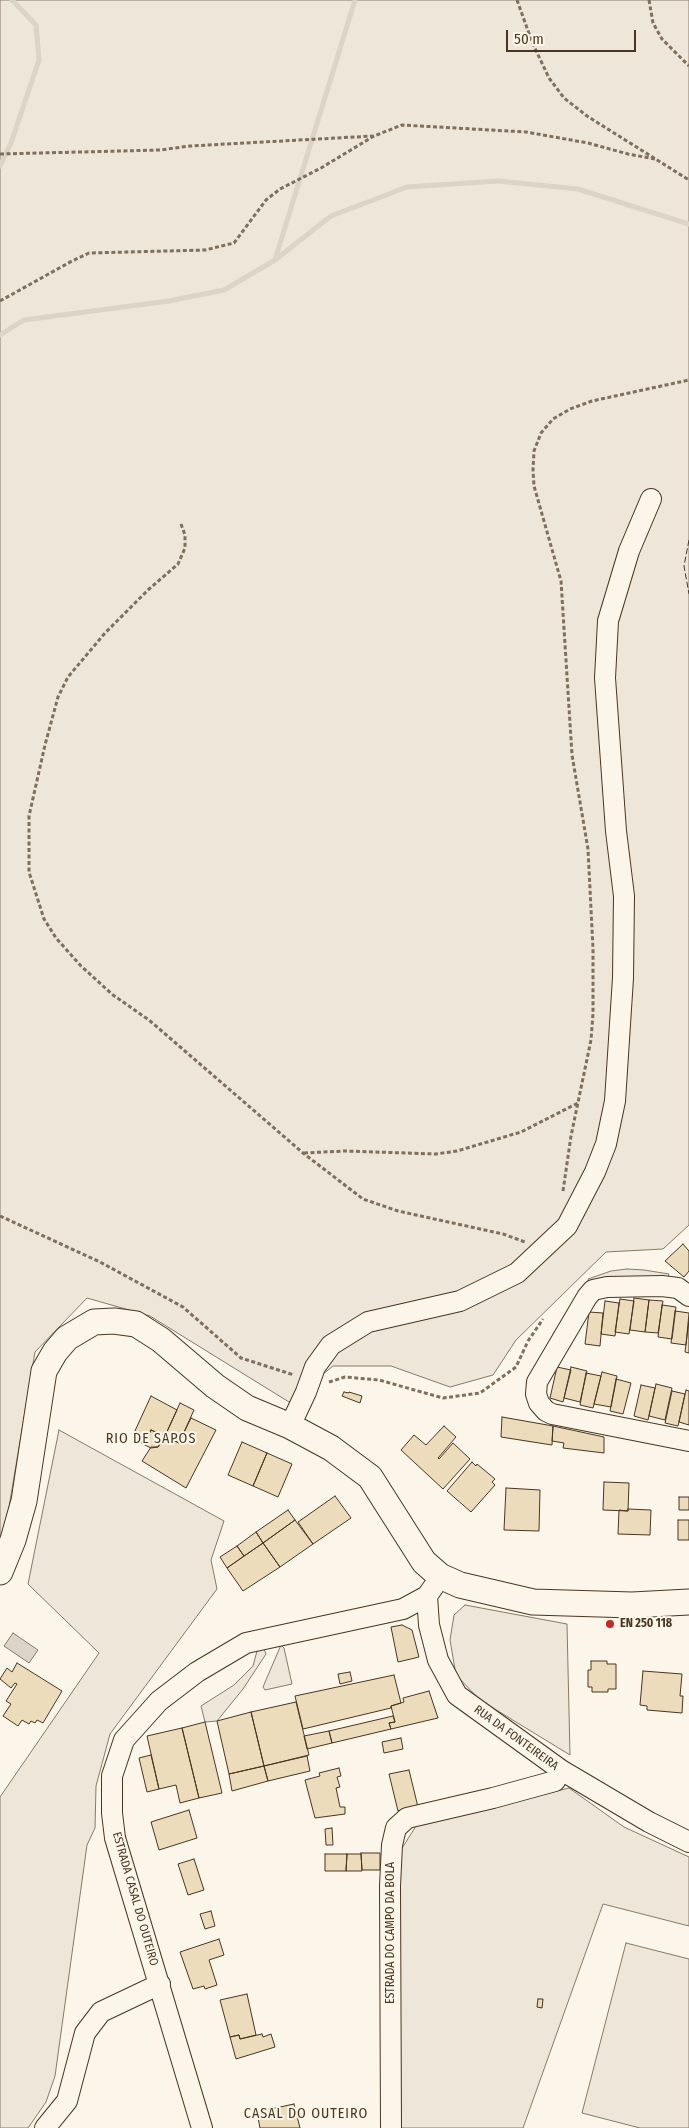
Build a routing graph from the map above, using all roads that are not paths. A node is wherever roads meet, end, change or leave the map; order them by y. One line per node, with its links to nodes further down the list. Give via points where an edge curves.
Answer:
1 (651, 499): 3 (street, via 629,551 608,621 605,678 624,896 623,978 615,1101 596,1172 567,1226 517,1273 460,1301 368,1322 331,1345 315,1367)
2 (689, 1296): 4 (street, via 678,1288 662,1286 593,1290 537,1382 536,1394 539,1403 552,1414)
3 (290, 1426): 5 (main road, via 247,1408 136,1324 94,1322 67,1338 44,1371 24,1501 14,1540); 6 (main road, via 331,1448 370,1477 424,1562)
4 (689, 1441)
5 (0, 1572)
6 (434, 1586): 7 (main road, via 460,1585 533,1602 632,1605); 8 (street, RUA DA FONTEIREIRA, via 429,1625 438,1660 457,1695); 10 (street, ESTRADA CASAL DO OUTEIRO, via 403,1609 246,1643 197,1672 167,1695 124,1740 112,1776 115,1838)
7 (689, 1602)
8 (561, 1770): 9 (street, RUA DA FONTEIREIRA); 13 (street, ESTRADA DO CAMPO DA BOLA, via 555,1781 408,1818 396,1828 390,1886)
9 (689, 1842)
10 (160, 1984): 11 (street, via 101,2012 85,2032 67,2101); 12 (street, ESTRADA CASAL DO OUTEIRO)
11 (45, 2128)
12 (202, 2128)
13 (391, 2128)

